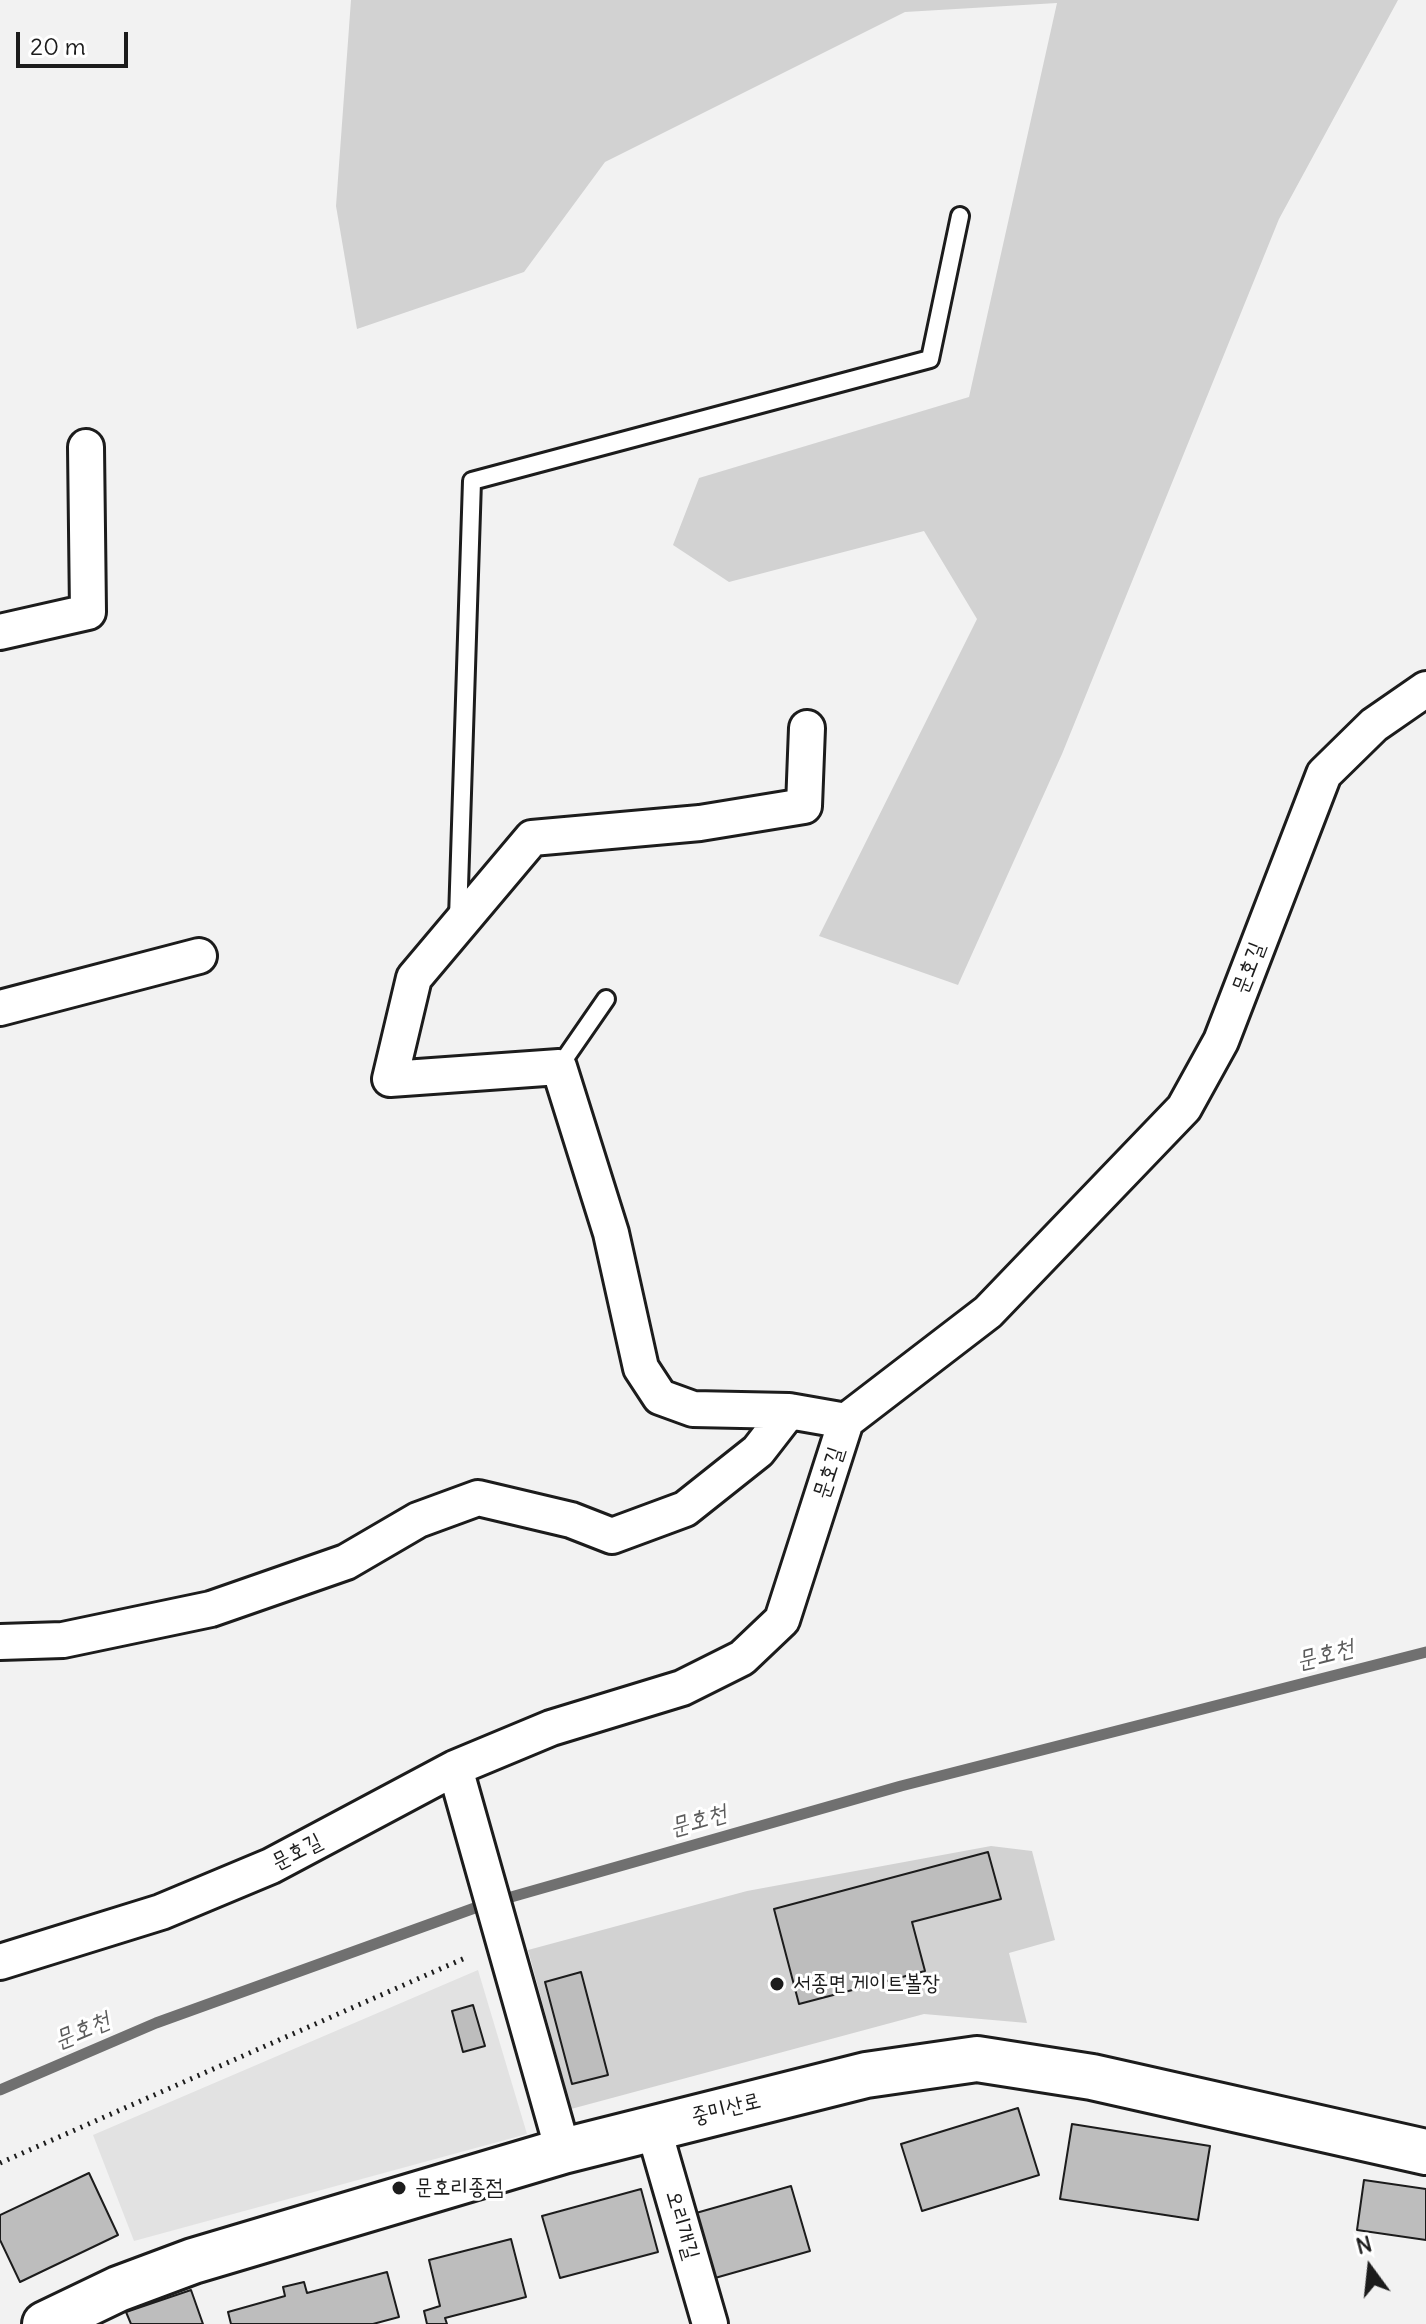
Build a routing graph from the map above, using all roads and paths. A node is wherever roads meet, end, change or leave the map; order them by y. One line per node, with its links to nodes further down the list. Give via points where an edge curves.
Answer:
1 (960, 216): 6 (lane, via 930,359 472,481)
2 (86, 447): 3 (street, via 88,612)
3 (0, 632)
4 (1426, 689): 12 (street, 문호길, via 1374,725 1324,774 1221,1041 1184,1108 988,1312)
5 (807, 728): 6 (street, via 804,806 700,823 532,838)
6 (457, 923): 10 (street, via 414,978 390,1079)
7 (199, 956): 9 (street)
8 (606, 999): 10 (lane)
9 (0, 1008)
10 (559, 1067): 11 (street, via 611,1233 641,1368 660,1397 693,1409)
11 (789, 1411): 12 (street); 13 (street, via 758,1451 685,1509 612,1536 571,1520 478,1498 418,1520 346,1562 211,1609 63,1640)
12 (846, 1421): 14 (street, 문호길, via 782,1620 742,1658 682,1688 551,1728)
13 (0, 1642)
14 (455, 1768): 16 (street, 문호길, via 271,1866 161,1912); 18 (street)
15 (465, 1958): 20 (path)
16 (0, 1962)
17 (653, 2127): 18 (main road, 중미산로); 19 (main road, 중미산로, via 866,2075 977,2059 1092,2077); 22 (street, 오리개길)
18 (563, 2151): 21 (main road, 중미산로, via 206,2256)
19 (1426, 2152)
20 (0, 2163)
21 (45, 2324)
22 (710, 2324)

